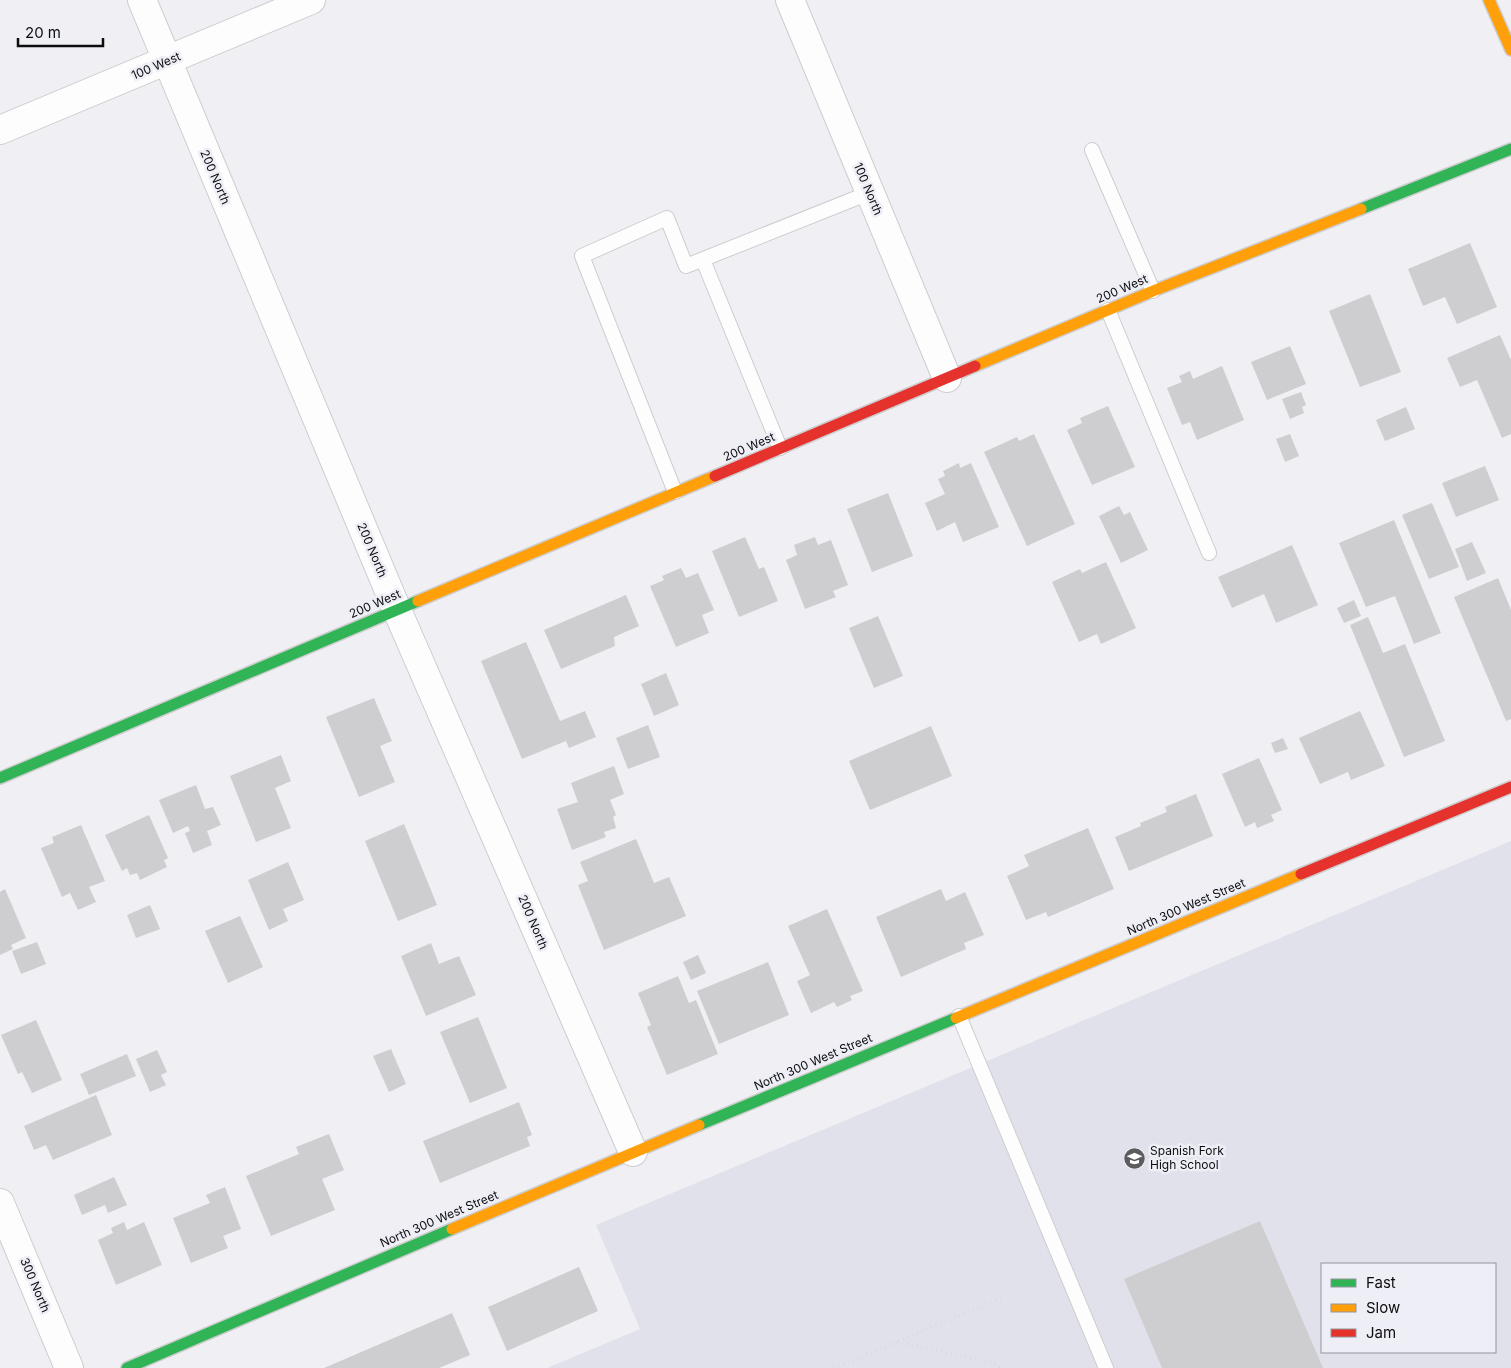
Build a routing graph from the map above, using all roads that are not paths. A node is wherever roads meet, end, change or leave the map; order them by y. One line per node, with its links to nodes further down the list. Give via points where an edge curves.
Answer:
1 (142, 0): 6 (street, 200 North)
2 (311, 0): 6 (street, 100 West)
3 (790, 0): 10 (street, 100 North)
4 (1489, 0): 5 (street)
5 (1511, 50)
6 (166, 62): 7 (street, 100 West); 18 (street, 200 North)
7 (0, 130)
8 (1511, 149): 12 (street, 200 West)
9 (1092, 150): 12 (lane)
10 (869, 193): 11 (lane); 14 (street, 100 North)
11 (703, 260): 15 (lane); 16 (lane, via 686,266 667,218 582,256)
12 (1153, 290): 13 (street, 200 West)
13 (1108, 310): 14 (street, 200 West); 17 (lane)
14 (947, 378): 15 (street, 200 West)
15 (780, 448): 16 (street, 200 West)
16 (675, 492): 18 (street, 200 West)
17 (1209, 553)
18 (397, 610): 19 (street, 200 West); 22 (street, 200 North)
19 (0, 778)
20 (1511, 787): 21 (street, North 300 West Street)
21 (959, 1016): 22 (street, North 300 West Street); 26 (lane)
22 (632, 1152): 25 (street, North 300 West Street)
23 (0, 1202): 24 (street, 300 North)
24 (69, 1368)
25 (127, 1368)
26 (1106, 1368)

